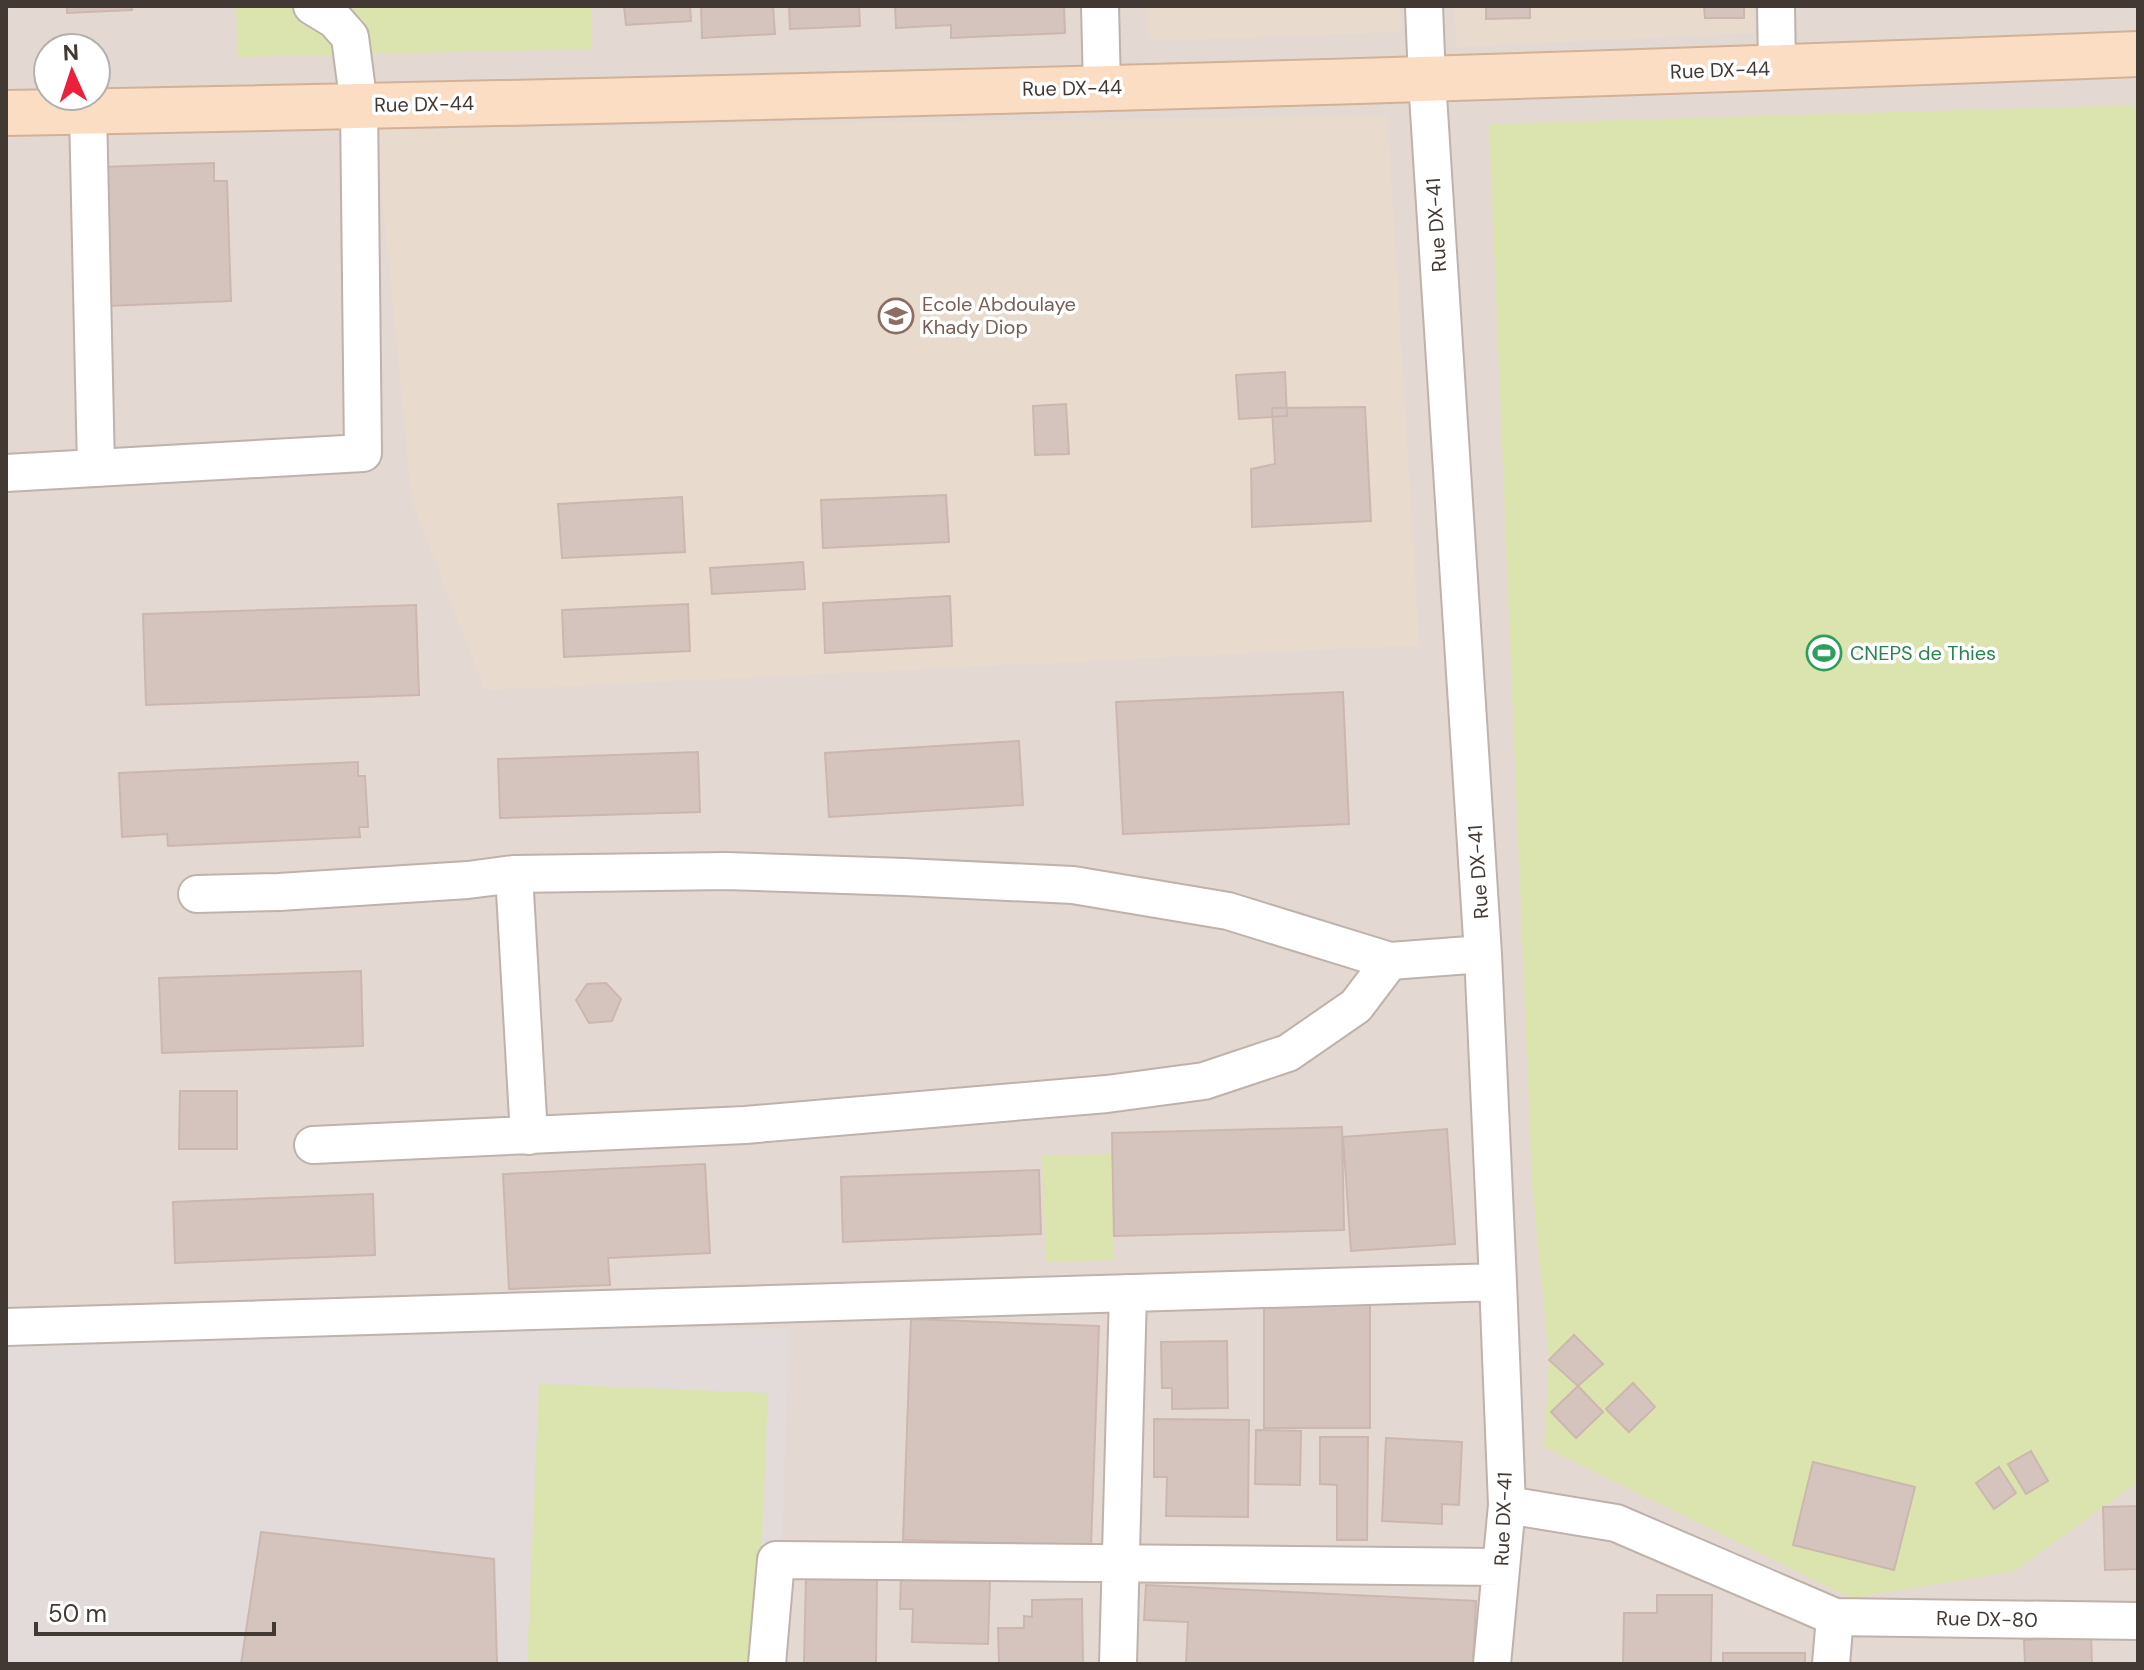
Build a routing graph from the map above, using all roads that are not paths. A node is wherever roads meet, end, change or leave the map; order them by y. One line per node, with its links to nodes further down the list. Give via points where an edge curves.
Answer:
1 (312, 6): 9 (street, via 350,37)
2 (1100, 6): 8 (street)
3 (1424, 6): 7 (street, Rue DX-41)
4 (1776, 6): 6 (street)
5 (2138, 54): 6 (street, Rue DX-44)
6 (1777, 68): 7 (street, Rue DX-44)
7 (1427, 80): 8 (street, Rue DX-44); 18 (street, Rue DX-41)
8 (1102, 87): 9 (street, Rue DX-44)
9 (359, 106): 10 (street, Rue DX-44); 14 (street, via 363,453)
10 (112, 111)
11 (47, 112): 13 (street, Rue DX-44)
12 (88, 112): 14 (street)
13 (6, 113)
14 (96, 468): 15 (street)
15 (6, 473)
16 (514, 874): 17 (street); 19 (street, via 726,871 1073,885 1228,911); 20 (street)
17 (197, 894)
18 (1483, 954): 19 (street); 22 (street, Rue DX-41)
19 (1390, 961): 20 (street, via 1356,1006 1288,1053 1204,1081 761,1124)
20 (529, 1136): 21 (street)
21 (313, 1145)
22 (1498, 1282): 23 (street); 25 (street, Rue DX-41)
23 (1128, 1293): 24 (street); 26 (street)
24 (6, 1327)
25 (1507, 1505): 27 (street, Rue DX-41); 28 (street, via 1616,1523)
26 (1121, 1563): 27 (street); 30 (street, via 776,1560); 31 (street)
27 (1501, 1567): 32 (street, Rue DX-41)
28 (1835, 1617): 29 (street, Rue DX-80); 33 (street)
29 (2138, 1621)
30 (767, 1664)
31 (1118, 1664)
32 (1492, 1664)
33 (1831, 1664)

